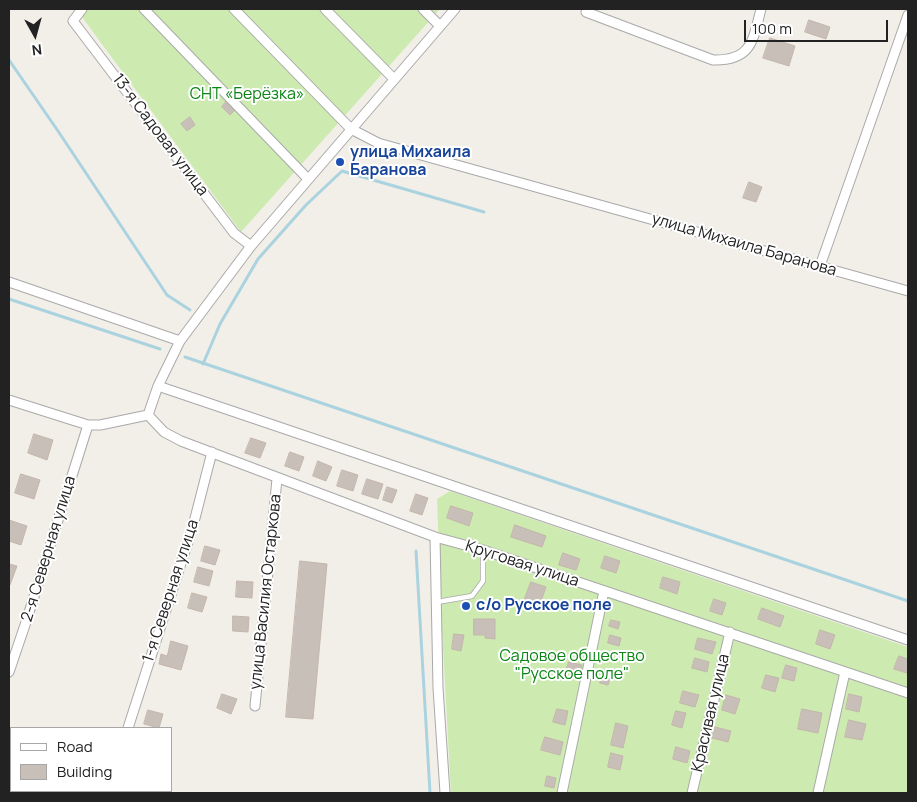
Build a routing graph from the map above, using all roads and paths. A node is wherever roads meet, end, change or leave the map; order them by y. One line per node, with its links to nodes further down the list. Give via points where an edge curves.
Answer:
1 (82, 9): 14 (street, 13-я Садовая улица, via 73,21 234,233)
2 (144, 9): 13 (street)
3 (234, 9): 12 (street, улица Михаила Баранова)
4 (325, 9): 11 (street)
5 (424, 9): 10 (street)
6 (455, 9): 10 (street)
7 (762, 9): 8 (street, via 748,48 737,57 724,60 713,60)
8 (586, 12)
9 (908, 16): 15 (street)
10 (440, 26): 11 (street)
11 (394, 80): 12 (street)
12 (351, 129): 13 (street); 15 (street, улица Михаила Баранова, via 378,143)
13 (308, 179): 14 (street)
14 (250, 246): 18 (street)
15 (820, 266): 17 (street, улица Михаила Баранова)
16 (9, 282): 18 (street)
17 (908, 291)
18 (180, 341): 19 (street)
19 (158, 386): 21 (street); 30 (street)
20 (9, 400): 22 (street)
21 (148, 415): 22 (street); 23 (street, Круговая улица, via 164,432)
22 (88, 425): 31 (street, 2-я Северная улица)
23 (212, 452): 24 (street, Круговая улица); 35 (street, 1-я Северная улица)
24 (277, 479): 25 (street, Круговая улица); 34 (street, улица Василия Остаркова)
25 (435, 537): 26 (street, Круговая улица); 28 (street)
26 (483, 550): 27 (street, Круговая улица); 28 (lane, via 483,581 472,596)
27 (604, 591): 29 (street, Круговая улица); 37 (street)
28 (436, 602): 36 (street)
29 (730, 632): 32 (street, Круговая улица); 38 (street, Красивая улица)
30 (908, 640)
31 (9, 672)
32 (845, 672): 33 (street, Круговая улица); 39 (street)
33 (908, 693)
34 (255, 706)
35 (128, 727)
36 (445, 793)
37 (562, 793)
38 (692, 793)
39 (818, 793)

